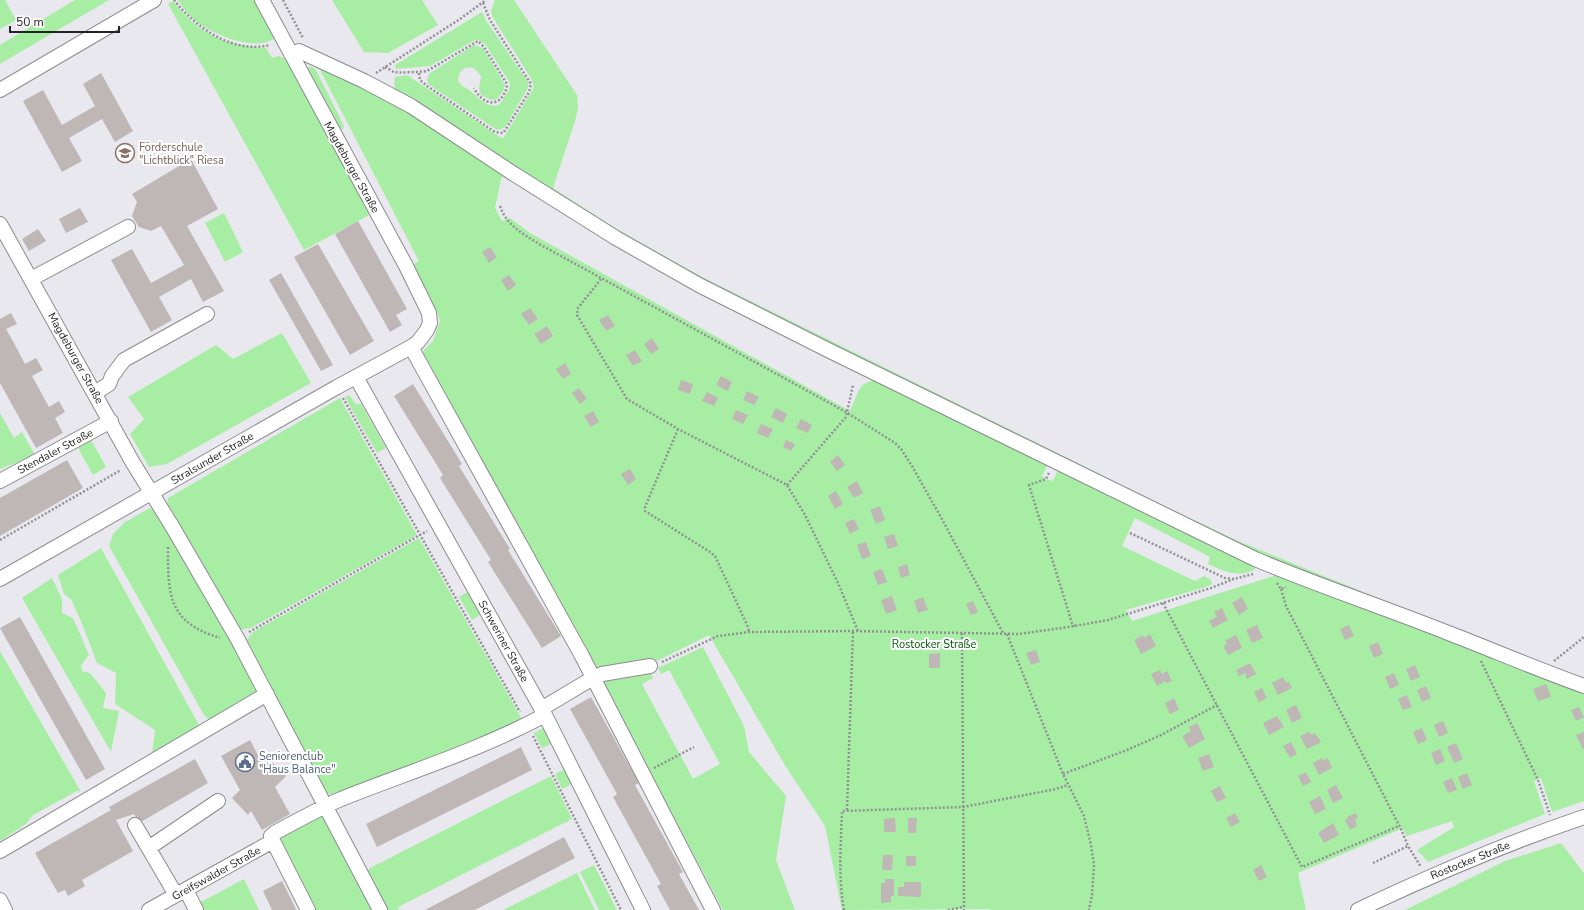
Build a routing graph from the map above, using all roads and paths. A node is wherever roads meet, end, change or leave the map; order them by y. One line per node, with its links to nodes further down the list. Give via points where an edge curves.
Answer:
1 (154, 0): 12 (street)
2 (174, 0): 6 (path, via 196,24 226,40 265,46 276,44)
3 (262, 0): 6 (street, Magdeburger Straße)
4 (486, 0): 5 (path)
5 (483, 3): 8 (path); 9 (path, via 490,20 531,84 530,92 506,130 503,133 495,132 427,86 420,80)
6 (283, 38): 7 (street, Magdeburger Straße)
7 (291, 54): 10 (street, via 299,51); 19 (street, Magdeburger Straße, via 429,313 430,323)
8 (386, 67): 9 (path, via 395,72); 10 (path)
9 (419, 73): 11 (path, via 478,42 484,47 507,88 498,102 494,103 477,94)
10 (364, 81): 28 (street, via 411,106 609,234 699,285)
11 (474, 88)
12 (0, 90)
13 (500, 206): 16 (path, via 506,220 517,230)
14 (0, 224): 17 (street, Magdeburger Straße)
15 (128, 227): 17 (street)
16 (601, 279): 25 (path); 27 (path, via 578,308 577,315 627,399)
17 (31, 280): 24 (street, Magdeburger Straße)
18 (207, 314): 24 (street, via 124,360 109,384)
19 (423, 336): 20 (street, Stralsunder Straße)
20 (411, 347): 21 (street, Stralsunder Straße); 56 (street)
21 (356, 377): 23 (street, Stralsunder Straße); 33 (street, Schweriner Straße)
22 (853, 385): 25 (path)
23 (337, 387): 32 (street, Stralsunder Straße); 36 (path)
24 (95, 393): 26 (street, Magdeburger Straße)
25 (846, 412): 31 (path, via 846,417); 49 (path, via 901,449)
26 (110, 421): 30 (street, Stendaler Straße); 32 (street, Magdeburger Straße)
27 (678, 429): 31 (path); 47 (path, via 645,511 715,556)
28 (1055, 462): 38 (street); 44 (path, via 1046,479 1029,485)
29 (107, 479): 37 (path)
30 (0, 481)
31 (787, 485): 46 (path, via 835,576)
32 (152, 493): 34 (street, Magdeburger Straße); 39 (street, Stralsunder Straße)
33 (438, 525): 36 (path); 60 (street, Schweriner Straße)
34 (172, 526): 52 (street, Magdeburger Straße); 52 (path, via 168,539 168,569 175,607 192,627 222,639 231,641)
35 (1130, 533): 40 (path, via 1225,578)
36 (421, 535): 52 (path); 61 (path)
37 (0, 540)
38 (1265, 564): 40 (path, via 1257,572); 42 (path); 55 (street)
39 (0, 579)
40 (1234, 579): 43 (path)
41 (1290, 586): 42 (path)
42 (1281, 589): 72 (path, via 1286,606)
43 (1163, 603): 44 (path, via 1108,620); 59 (path)
44 (1075, 626): 50 (path)
45 (853, 631): 46 (path); 47 (path); 69 (path)
46 (858, 631): 48 (path)
47 (749, 632): 54 (path, via 718,636)
48 (962, 633): 49 (path); 68 (path)
49 (1003, 633): 50 (path)
50 (1007, 634): 64 (path)
51 (1584, 636): 55 (path, via 1564,651)
52 (237, 638): 58 (street, Magdeburger Straße)
53 (1478, 654): 73 (path, via 1538,780)
54 (650, 666): 56 (street, Greifswalder Straße, via 602,674)
55 (1544, 672): 57 (street)
56 (593, 678): 60 (street, Greifswalder Straße); 63 (street)
57 (1584, 686)
58 (267, 694): 67 (street, Magdeburger Straße); 77 (street)
59 (1217, 705): 64 (path, via 1161,735); 72 (path, via 1302,867)
60 (543, 712): 61 (street, Greifswalder Straße); 89 (street, Schweriner Straße)
61 (527, 725): 67 (street, Greifswalder Straße); 88 (path)
62 (694, 747): 63 (path)
63 (643, 773): 90 (street)
64 (1063, 774): 65 (path)
65 (1068, 785): 68 (path); 93 (path, via 1084,816 1091,845 1094,865)
66 (218, 802): 76 (street)
67 (326, 806): 74 (street, Greifswalder Straße); 87 (street, Magdeburger Straße)
68 (964, 807): 69 (path); 82 (path)
69 (847, 810): 91 (path, via 842,811 840,852)
70 (1584, 817): 73 (street, Rostocker Straße)
71 (135, 825): 76 (street)
72 (1399, 826): 75 (path)
73 (1554, 827): 79 (street, Rostocker Straße)
74 (274, 837): 80 (street, Greifswalder Straße); 86 (street)
75 (1408, 846): 78 (path); 79 (path)
76 (150, 847): 80 (street)
77 (0, 851)
78 (1373, 863)
79 (1428, 877): 94 (street, Rostocker Straße)
80 (181, 893): 84 (street, Greifswalder Straße); 85 (street)
81 (0, 900): 83 (street)
82 (964, 909): 92 (path)
83 (5, 910)
84 (149, 910)
85 (196, 910)
86 (308, 910)
87 (380, 910)
88 (621, 910)
89 (643, 910)
90 (713, 910)
91 (844, 910)
92 (948, 910)
93 (1089, 910)
94 (1358, 910)

